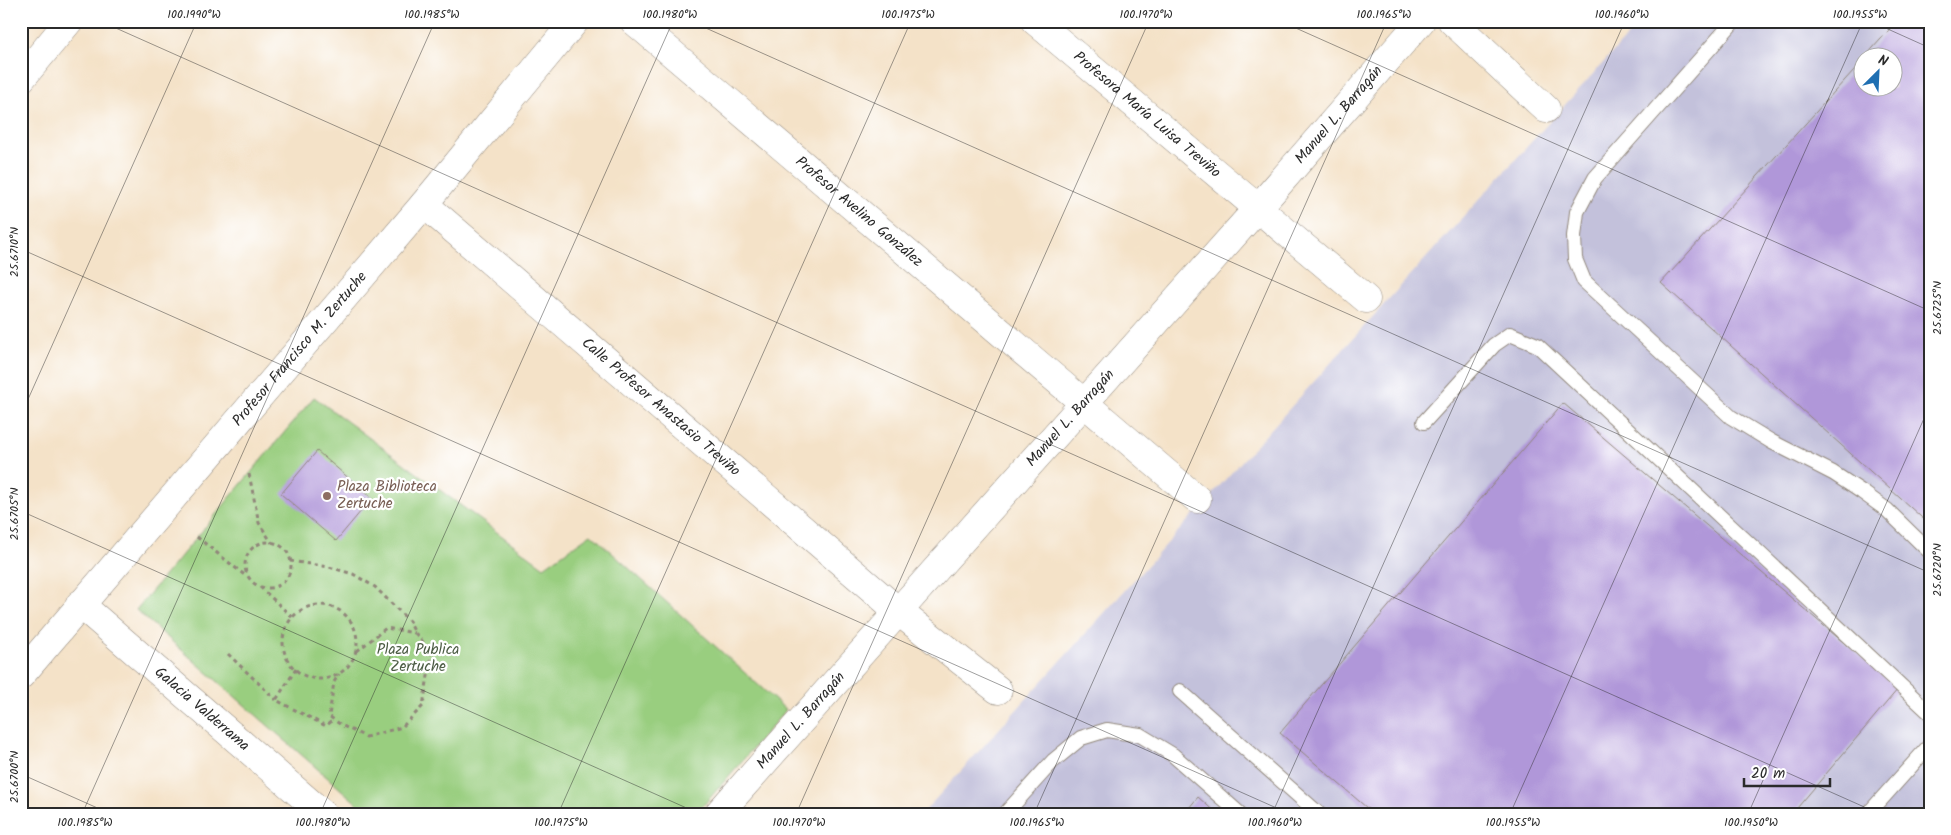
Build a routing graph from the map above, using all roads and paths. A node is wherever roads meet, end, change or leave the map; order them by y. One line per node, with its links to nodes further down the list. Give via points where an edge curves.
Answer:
1 (69, 21): 8 (street)
2 (575, 21): 10 (street, Profesor Francisco M. Zertuche)
3 (634, 21): 13 (street, Profesor Avelino González)
4 (1035, 21): 11 (street, Profesora María Luisa Treviño)
5 (1421, 21): 11 (street, Manuel L. Barragán)
6 (1452, 21): 9 (street)
7 (1734, 21): 19 (lane, via 1595,178 1577,212 1575,259 1584,281 1731,417 1862,492 1887,510)
8 (21, 79)
9 (1546, 109)
10 (424, 204): 23 (street, Profesor Francisco M. Zertuche); 24 (street, Calle Profesor Anastasio Treviño)
11 (1258, 209): 12 (street, Profesora María Luisa Treviño); 13 (street, Manuel L. Barragán)
12 (1366, 299)
13 (1083, 403): 16 (street, Profesor Avelino González); 24 (street, Manuel L. Barragán)
14 (1424, 422): 35 (lane, via 1494,345 1510,334 1537,345)
15 (250, 474): 18 (path, via 260,523)
16 (1197, 499)
17 (197, 537): 21 (path)
18 (272, 543): 20 (path, via 284,549); 21 (path, via 259,545 249,554 246,567)
19 (1930, 552)
20 (290, 561): 22 (path, via 288,575 279,585 265,588); 26 (path, via 353,574 375,587 395,605)
21 (251, 580): 22 (path)
22 (258, 585): 25 (path)
23 (80, 604): 31 (street, Profesor Francisco M. Zertuche); 38 (street, Galacia Valderrama)
24 (898, 611): 32 (street, Calle Profesor Anastasio Treviño); 39 (street, Manuel L. Barragán)
25 (293, 618): 27 (path, via 313,606 338,610 354,627); 29 (path, via 287,627 284,650)
26 (415, 633): 27 (path, via 386,628); 36 (path, via 432,652 424,706 402,726 366,737)
27 (356, 651): 30 (path, via 350,664)
28 (228, 654): 34 (path)
29 (296, 669): 30 (path, via 305,676 316,678); 34 (path)
30 (339, 674): 36 (path, via 334,682 329,716)
31 (21, 675)
32 (998, 690)
33 (1180, 691): 42 (lane)
34 (276, 700): 36 (path, via 326,726)
35 (1930, 713)
36 (334, 720)
37 (1930, 745): 43 (lane)
38 (323, 814)
39 (718, 814)
40 (1005, 814): 41 (lane, via 1053,760 1081,738 1107,730 1140,735 1173,755)
41 (1240, 814)
42 (1319, 814)
43 (1868, 814)

